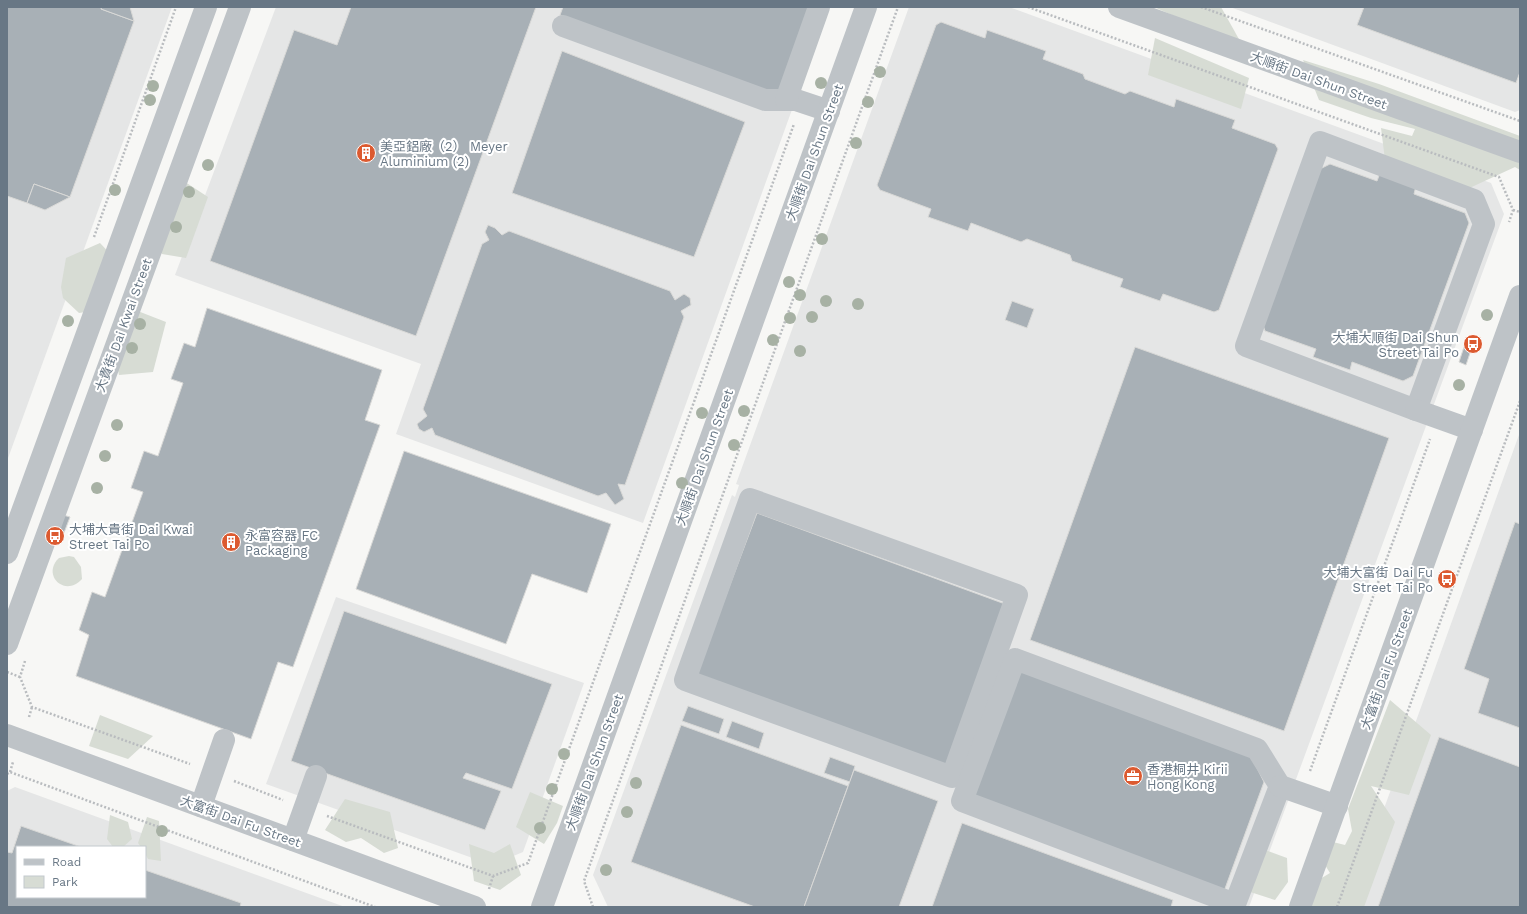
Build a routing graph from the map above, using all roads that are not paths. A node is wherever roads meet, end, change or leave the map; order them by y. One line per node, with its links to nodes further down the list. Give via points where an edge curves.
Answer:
1 (206, 7): 13 (street)
2 (240, 7): 14 (street, 大貴街 Dai Kwai Street)
3 (819, 7): 7 (street)
4 (866, 7): 8 (street, 大順街 Dai Shun Street)
5 (1119, 7): 9 (street, 大順街 Dai Shun Street)
6 (563, 26): 7 (street, via 765,100)
7 (794, 101): 8 (street)
8 (829, 111): 24 (street, 大順街 Dai Shun Street)
9 (1520, 152)
10 (1520, 296): 12 (street, 大富街 Dai Fu Street)
11 (1416, 410): 11 (street, via 1246,346 1320,142 1474,200 1484,224); 12 (street)
12 (1472, 430): 21 (street, 大富街 Dai Fu Street)
13 (7, 553)
14 (7, 644)
15 (7, 735): 20 (street, 大富街 Dai Fu Street)
16 (224, 740): 20 (street)
17 (316, 776): 22 (street)
18 (952, 777): 18 (street, via 1017,595 750,499 685,680)
19 (1280, 786): 19 (street, via 1257,749 1015,659 962,801 1235,904); 21 (street)
20 (201, 806): 22 (street, 大富街 Dai Fu Street)
21 (1336, 806): 25 (street, 大富街 Dai Fu Street)
22 (293, 840): 23 (street, 大富街 Dai Fu Street)
23 (475, 907)
24 (542, 907)
25 (1300, 907)

